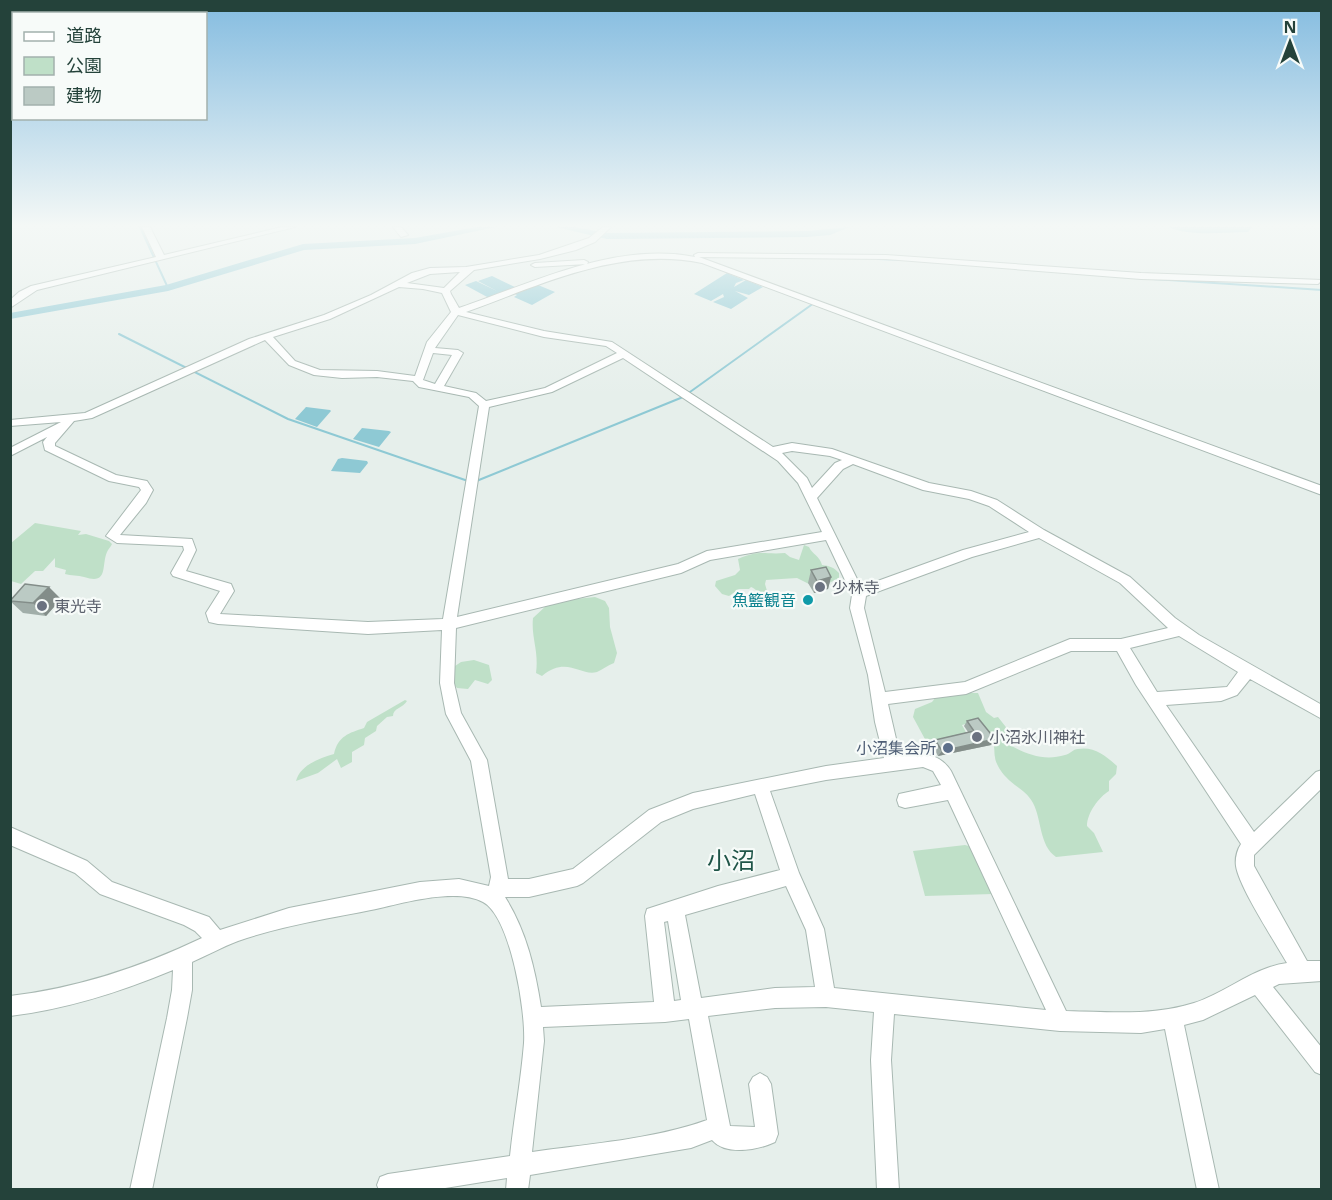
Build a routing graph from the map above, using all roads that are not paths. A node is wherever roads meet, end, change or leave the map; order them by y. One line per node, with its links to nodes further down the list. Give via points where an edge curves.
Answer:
1 (55, 283): 8 (street, via 34,288)
2 (404, 283): 6 (street)
3 (454, 283): 7 (street)
4 (540, 283): 9 (street)
5 (763, 283): 21 (street)
6 (400, 285): 7 (street); 10 (street, via 327,317)
7 (446, 291): 9 (street)
8 (10, 305)
9 (456, 312): 11 (street); 12 (street, via 544,334 604,342)
10 (266, 336): 13 (street, via 292,363 318,373); 16 (street, via 102,410)
11 (429, 350): 13 (street); 14 (street, via 458,353)
12 (623, 354): 15 (street, via 548,390); 18 (street)
13 (419, 379): 14 (street, via 423,385)
14 (437, 389): 15 (street, via 471,395)
15 (484, 405): 26 (street)
16 (66, 422): 17 (street, via 43,418); 19 (street); 26 (street, via 49,442 49,448 113,478 146,487 142,500 112,536 188,542 190,550 178,573 227,589 214,618 368,628)
17 (10, 423)
18 (772, 451): 20 (street, via 785,446); 22 (street, via 798,476)
19 (10, 453)
20 (853, 460): 22 (street, via 839,466); 23 (street, via 927,487 982,498)
21 (1322, 491)
22 (811, 497): 24 (street)
23 (1040, 533): 25 (street, via 968,553); 27 (street, via 1125,580)
24 (829, 535): 25 (street); 26 (street, via 707,556 681,568)
25 (859, 595): 30 (street, via 857,608)
26 (449, 624): 41 (street, via 449,699 479,760 501,877)
27 (1180, 630): 28 (street); 29 (street)
28 (1122, 645): 30 (street, via 1070,645 966,688); 31 (street)
29 (1248, 670): 31 (street, via 1232,692); 32 (street)
30 (879, 699): 33 (street)
31 (1154, 699): 39 (street)
32 (1322, 713)
33 (894, 764): 35 (street); 36 (street, via 923,760 939,766)
34 (1322, 777): 39 (street)
35 (760, 786): 40 (street); 41 (street, via 693,801 655,816 577,877)
36 (952, 791): 37 (street); 54 (street)
37 (904, 800)
38 (10, 835): 43 (street, via 81,867 106,888 187,916 202,924)
39 (1253, 846): 45 (street, via 1246,851 1245,867)
40 (790, 876): 42 (street); 47 (street, via 815,929)
41 (497, 894): 43 (street, via 447,888 422,891 318,912); 52 (street, via 521,954)
42 (675, 908): 50 (street); 51 (street, via 654,916)
43 (217, 940): 44 (street)
44 (183, 957): 49 (street, via 71,997); 60 (street, via 177,1018)
45 (1312, 971): 46 (street, via 1278,975)
46 (1258, 984): 53 (street, via 1196,1013); 55 (street)
47 (826, 997): 48 (street); 50 (street, via 775,998)
48 (885, 1003): 54 (street); 62 (street, via 881,1060)
49 (10, 1006)
50 (695, 1009): 51 (street); 57 (street)
51 (665, 1012): 52 (street)
52 (534, 1017): 58 (street)
53 (1171, 1017): 54 (street, via 1141,1023); 63 (street)
54 (1060, 1021)
55 (1322, 1065)
56 (760, 1084): 57 (street, via 767,1134 744,1140 721,1135)
57 (718, 1127): 58 (street, via 691,1137)
58 (520, 1166): 59 (street); 61 (street)
59 (388, 1185)
60 (141, 1190)
61 (517, 1190)
62 (888, 1190)
63 (1208, 1190)

